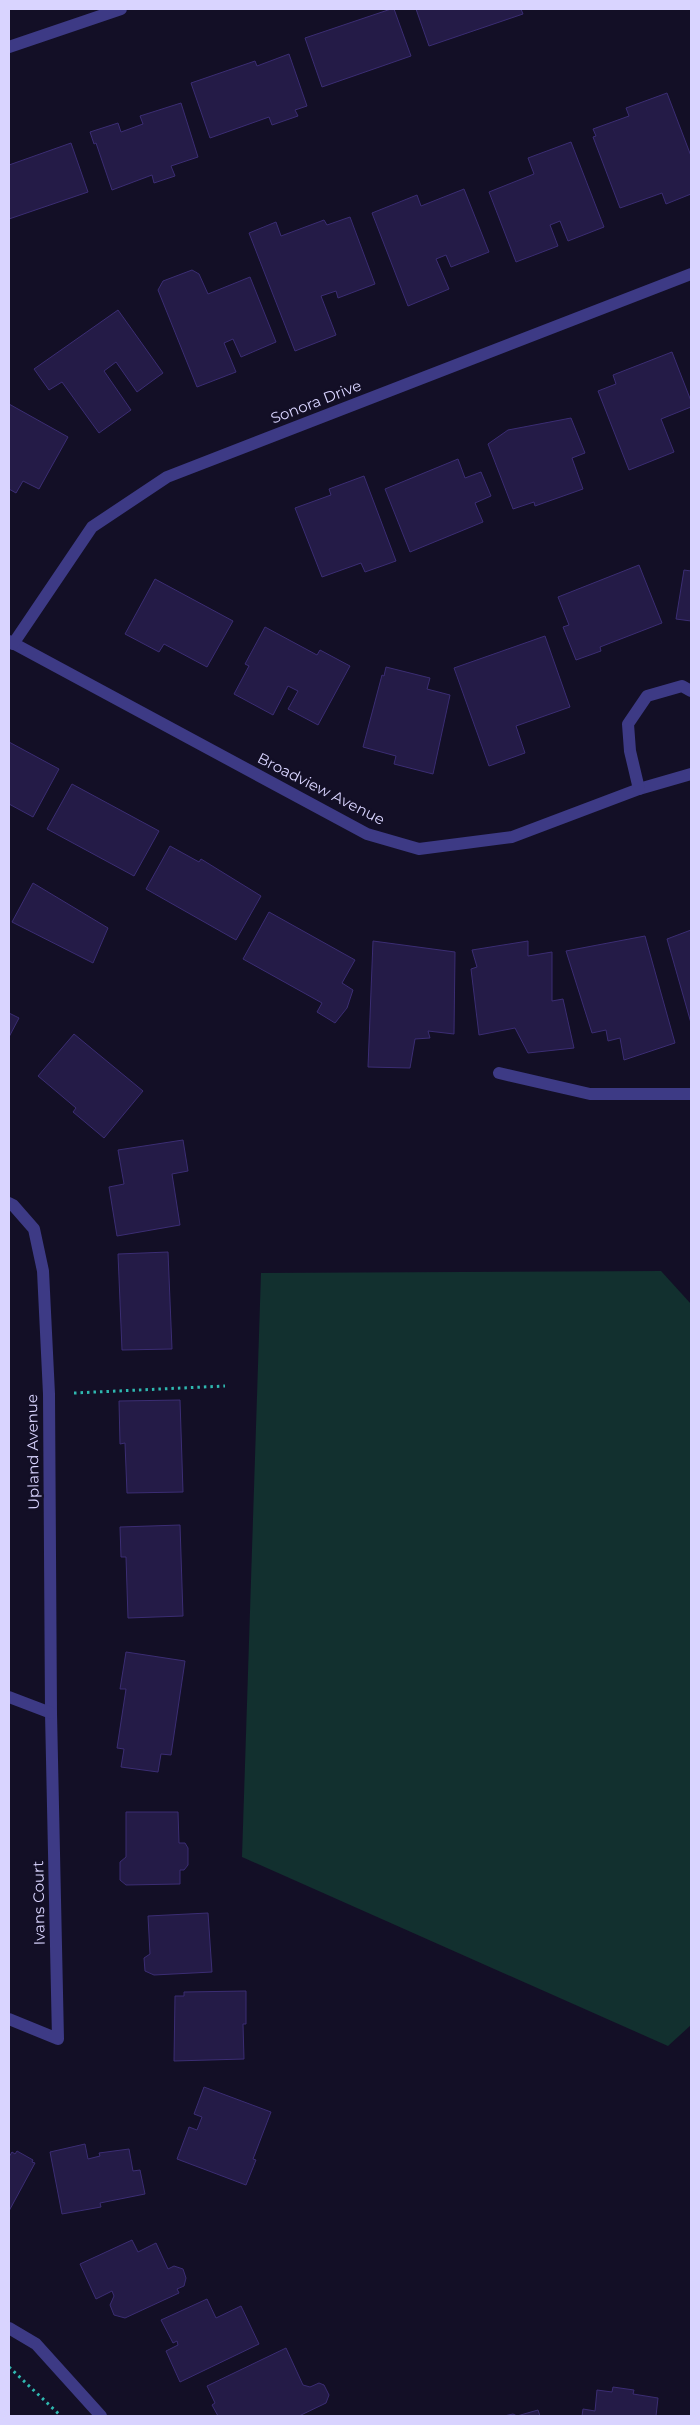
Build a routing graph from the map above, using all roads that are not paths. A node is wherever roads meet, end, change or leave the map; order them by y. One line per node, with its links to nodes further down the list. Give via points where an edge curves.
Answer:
1 (121, 9): 2 (street)
2 (9, 48)
3 (691, 274): 4 (street, Sonora Drive, via 167,477 92,528)
4 (11, 643): 7 (street, Broadview Avenue, via 367,834 419,849 512,837)
5 (691, 691): 7 (street, via 682,686 647,696 628,724 630,751)
6 (691, 774): 7 (street, Broadview Avenue)
7 (639, 789)
8 (499, 1073): 9 (street, via 590,1094)
9 (691, 1094)
10 (9, 1202): 12 (street, Upland Avenue, via 34,1229 42,1271 49,1394)
11 (9, 1697): 12 (street)
12 (52, 1713): 13 (street, Ivans Court, via 58,2039)
13 (9, 2019)
14 (9, 2328): 15 (street, via 36,2344)
15 (101, 2416)

